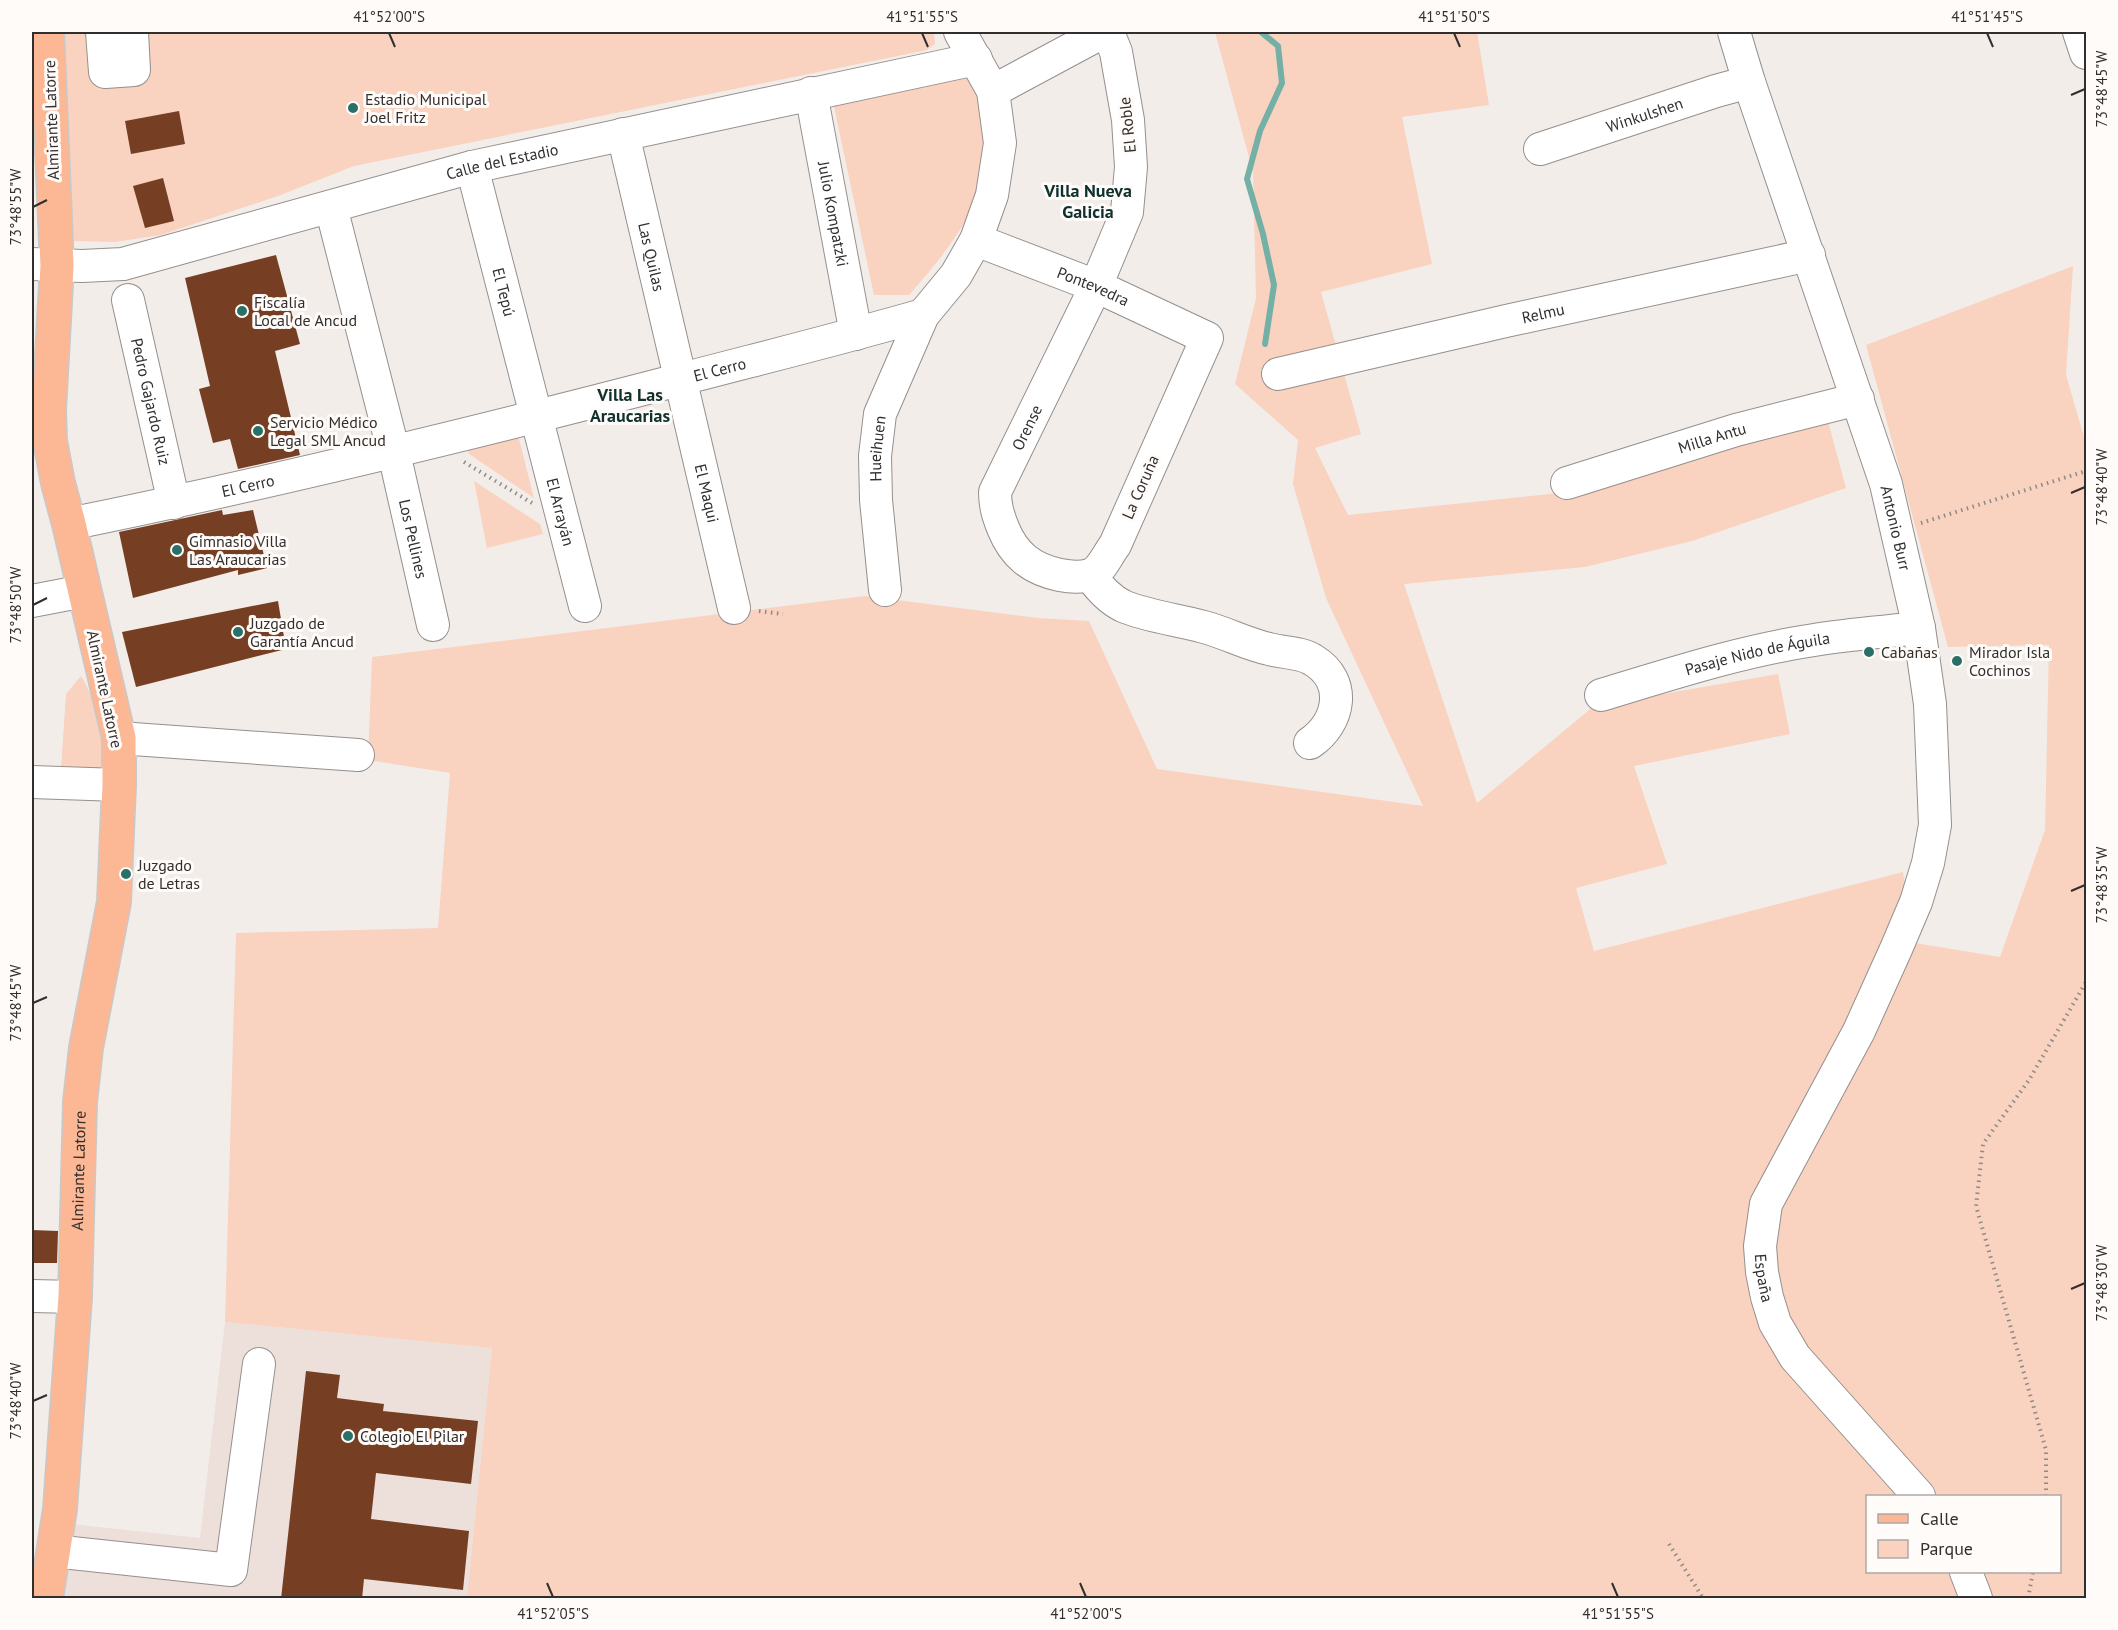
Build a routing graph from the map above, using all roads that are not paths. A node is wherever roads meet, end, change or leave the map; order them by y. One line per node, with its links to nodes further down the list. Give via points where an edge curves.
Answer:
1 (47, 32): 20 (main road, Almirante Latorre)
2 (102, 32): 3 (street, via 105,72 135,70)
3 (132, 32)
4 (960, 32): 10 (street)
5 (1103, 32): 12 (street)
6 (1108, 32): 21 (street, El Roble, via 1116,52 1128,120 1131,190 1127,212)
7 (1734, 32): 11 (street, Antonio Burr)
8 (2079, 32): 9 (street)
9 (2086, 53)
10 (976, 59): 12 (street); 13 (street, Calle del Estadio)
11 (1749, 82): 15 (street, Winkulshen); 19 (street, Antonio Burr)
12 (993, 91): 18 (street, via 1000,143 992,195)
13 (811, 93): 14 (street, Calle del Estadio); 24 (street, Julio Kompatzki)
14 (623, 134): 16 (street, Calle del Estadio); 27 (street, Las Quilas)
15 (1540, 149)
16 (472, 166): 17 (street, Calle del Estadio); 29 (street, El Tepú)
17 (331, 207): 20 (street, Calle del Estadio, via 123,264); 30 (street, Los Pellines)
18 (976, 240): 21 (street, Pontevedra); 23 (street, via 956,275)
19 (1809, 255): 26 (street, Relmu); 28 (street, Antonio Burr)
20 (44, 265): 33 (main road, Almirante Latorre, via 50,441)
21 (1096, 286): 25 (street, Pontevedra); 34 (street, Orense, via 995,492 1005,533 1017,554 1031,566 1065,576)
22 (128, 300): 32 (street, Pedro Gajardo Ruiz)
23 (922, 315): 24 (street, El Cerro); 35 (street, Hueihuen, via 880,414 875,456 876,500)
24 (856, 334): 27 (street, El Cerro)
25 (1207, 338): 34 (street, La Coruña, via 1115,545)
26 (1278, 374)
27 (680, 379): 29 (street, El Cerro); 39 (street, El Maqui)
28 (1858, 399): 31 (street, Milla Antu, via 1736,430); 41 (street, Antonio Burr, via 1886,484)
29 (536, 418): 30 (street, El Cerro); 38 (street, El Arrayán)
30 (394, 453): 32 (street, El Cerro); 40 (street, Los Pellines)
31 (1568, 483)
32 (174, 502): 33 (street, El Cerro)
33 (69, 524): 36 (main road, Almirante Latorre)
34 (1090, 575): 44 (street, via 1104,592 1123,605 1315,661 1329,675 1336,696 1327,728)
35 (885, 590)
36 (84, 591): 37 (street); 43 (main road, Almirante Latorre)
37 (32, 601)
38 (585, 606)
39 (734, 608)
40 (434, 625)
41 (1919, 628): 42 (street, Pasaje Nido de Águila, via 1814,640 1759,651); 48 (street, Antonio Burr, via 1930,704 1935,825 1916,902)
42 (1601, 695)
43 (118, 738): 45 (street); 47 (main road, Almirante Latorre)
44 (1310, 743)
45 (358, 755)
46 (32, 782): 47 (street)
47 (119, 785): 50 (main road, Almirante Latorre, via 114,902 86,1048 80,1102)
48 (1859, 1031): 52 (street, España, via 1766,1204 1760,1246 1762,1272 1775,1323 1795,1357)
49 (32, 1296): 50 (street)
50 (75, 1297): 53 (main road, Almirante Latorre, via 60,1509)
51 (259, 1364): 53 (street, via 231,1570)
52 (1917, 1495)
53 (53, 1551): 55 (main road, Almirante Latorre)
54 (1966, 1573): 56 (street)
55 (46, 1599)
56 (1977, 1599)

